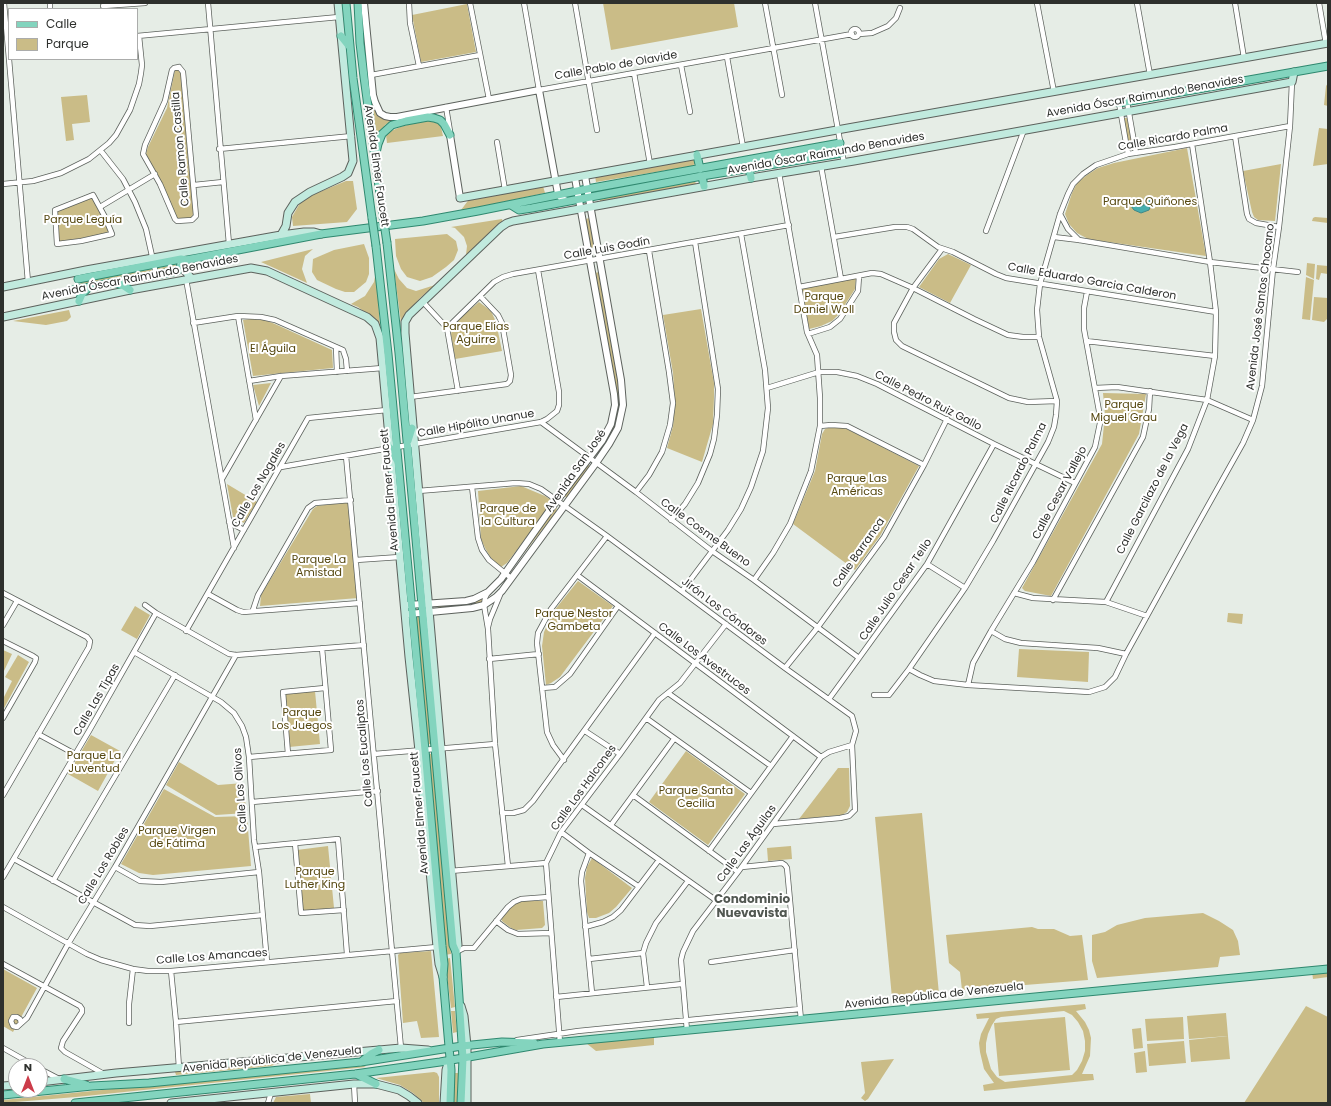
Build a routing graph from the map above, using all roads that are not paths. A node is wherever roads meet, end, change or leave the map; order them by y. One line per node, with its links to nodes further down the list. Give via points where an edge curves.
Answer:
1 (4, 3): 28 (street)
2 (145, 3): 17 (street)
3 (208, 3): 22 (street)
4 (338, 3): 21 (main road)
5 (346, 3): 20 (main road, Avenida Elmer Faucett)
6 (364, 3): 39 (street)
7 (408, 3): 35 (street)
8 (470, 3): 30 (street)
9 (524, 3): 43 (street)
10 (575, 3): 41 (street)
11 (765, 3): 29 (street)
12 (815, 3): 25 (street)
13 (1037, 3): 44 (street)
14 (1137, 3): 40 (street)
15 (1235, 3): 32 (street)
16 (1319, 3): 26 (street)
17 (103, 6)
18 (358, 7): 20 (main road, via 356,16 352,17); 70 (main road, Avenida Elmer Faucett, via 360,43)
19 (900, 8): 25 (street, Calle Pablo de Olavide, via 896,18 888,26 872,34 859,34 855,29 852,34)
20 (347, 12): 27 (main road, Avenida Elmer Faucett)
21 (339, 17): 22 (street); 24 (main road)
22 (210, 29): 23 (street); 64 (street)
23 (138, 36): 65 (street, via 141,73 130,110 116,135)
24 (341, 36): 27 (main road); 58 (main road)
25 (822, 40): 29 (street, Calle Pablo de Olavide); 55 (street)
26 (1327, 44): 32 (main road, Avenida Óscar Raimundo Benavides)
27 (350, 47): 175 (main road, Avenida Elmer Faucett, bridge, via 376,246)
28 (7, 48)
29 (773, 48): 31 (street, Calle Pablo de Olavide); 45 (street)
30 (480, 55): 35 (street); 46 (street)
31 (727, 57): 34 (street, Calle Pablo de Olavide); 63 (street)
32 (1244, 58): 40 (main road, Avenida Óscar Raimundo Benavides)
33 (9, 60): 83 (street)
34 (681, 65): 38 (street, Calle Pablo de Olavide); 51 (street)
35 (419, 66): 39 (street)
36 (1328, 66): 37 (main road, Avenida Óscar Raimundo Benavides)
37 (1294, 72): 42 (main road); 47 (main road, Avenida Óscar Raimundo Benavides)
38 (634, 73): 41 (street, Calle Pablo de Olavide); 72 (street)
39 (371, 75): 49 (street, Calle Pablo de Olavide, via 375,102 380,113 385,116 397,117)
40 (1150, 75): 44 (main road, Avenida Óscar Raimundo Benavides)
41 (589, 81): 43 (street, Calle Pablo de Olavide); 54 (street)
42 (1292, 82): 50 (main road, Avenida Óscar Raimundo Benavides); 53 (street, Avenida José Santos Chocano)
43 (539, 90): 46 (street, Calle Pablo de Olavide); 82 (street)
44 (1054, 92): 55 (main road, Avenida Óscar Raimundo Benavides)
45 (782, 95)
46 (489, 99): 49 (street, Calle Pablo de Olavide)
47 (1127, 102): 48 (main road, Avenida Óscar Raimundo Benavides); 50 (street)
48 (1119, 103): 52 (street)
49 (446, 107): 57 (street)
50 (1129, 111): 52 (main road, Avenida Óscar Raimundo Benavides); 67 (street)
51 (690, 112)
52 (1120, 113): 56 (main road, Avenida Óscar Raimundo Benavides); 68 (street)
53 (1290, 126): 59 (street, Calle Ricardo Palma); 103 (street, Avenida José Santos Chocano)
54 (598, 130)
55 (838, 130): 61 (street); 63 (main road, Avenida Óscar Raimundo Benavides)
56 (1024, 130): 71 (main road, Avenida Óscar Raimundo Benavides); 104 (street)
57 (450, 135): 70 (main road, via 444,124 434,118 399,123 386,129 382,134); 94 (street)
58 (352, 136): 64 (street); 107 (main road, via 353,161 348,173 302,196 291,207)
59 (1235, 136): 62 (street, Calle Ricardo Palma); 103 (street, via 1249,219 1256,223)
60 (497, 142): 90 (street)
61 (840, 143): 66 (street); 74 (main road, Avenida Óscar Raimundo Benavides)
62 (1192, 144): 67 (street, Calle Ricardo Palma); 119 (street, Calle Garcilazo de la Vega)
63 (743, 147): 69 (main road, Avenida Óscar Raimundo Benavides)
64 (220, 149): 84 (street)
65 (101, 151): 83 (street, via 66,172); 88 (street)
66 (842, 152): 71 (street); 75 (main road, Avenida Óscar Raimundo Benavides)
67 (1136, 153): 68 (street, Calle Ricardo Palma)
68 (1128, 154): 101 (street, Calle Ricardo Palma, via 1096,165 1083,174 1073,184)
69 (697, 156): 72 (main road, Avenida Óscar Raimundo Benavides); 74 (main road)
70 (375, 159): 173 (main road, Avenida Elmer Faucett, bridge)
71 (844, 163): 73 (main road, Avenida Óscar Raimundo Benavides)
72 (650, 164): 78 (main road, Avenida Óscar Raimundo Benavides)
73 (821, 166): 76 (main road, Avenida Óscar Raimundo Benavides); 108 (street)
74 (700, 168): 89 (main road, Avenida Óscar Raimundo Benavides)
75 (749, 168): 79 (main road, Avenida Óscar Raimundo Benavides); 81 (main road)
76 (779, 173): 81 (main road, Avenida Óscar Raimundo Benavides); 102 (street)
77 (155, 174): 86 (street, Calle Ramon Castilla, via 177,221 192,220 196,216); 86 (street, Calle Ramon Castilla, via 143,154 144,149 165,101 172,70 179,67 183,72); 88 (street)
78 (585, 176): 80 (main road, Avenida Óscar Raimundo Benavides); 89 (street, Avenida San José)
79 (702, 176): 87 (main road); 93 (main road, Avenida Óscar Raimundo Benavides)
80 (575, 178): 82 (main road, Avenida Óscar Raimundo Benavides); 91 (street, Avenida San José)
81 (751, 178): 87 (main road, Avenida Óscar Raimundo Benavides)
82 (556, 181): 90 (main road, Avenida Óscar Raimundo Benavides); 92 (street)
83 (20, 182): 85 (street); 130 (street)
84 (223, 182): 86 (street); 112 (street)
85 (3, 184)
86 (194, 185)
87 (704, 186): 99 (main road, Avenida Óscar Raimundo Benavides)
88 (129, 189): 98 (street); 116 (street, via 146,229)
89 (587, 189): 91 (main road, Avenida Óscar Raimundo Benavides); 93 (street, Avenida San José)
90 (505, 190): 94 (main road, Avenida Óscar Raimundo Benavides)
91 (578, 190): 92 (main road, Avenida Óscar Raimundo Benavides); 95 (street, Avenida San José)
92 (558, 194): 96 (street, via 562,200); 97 (main road, Avenida Óscar Raimundo Benavides)
93 (588, 197): 95 (main road, Avenida Óscar Raimundo Benavides); 99 (street, Avenida San José)
94 (460, 198)
95 (579, 199): 96 (main road, Avenida Óscar Raimundo Benavides); 100 (street, Avenida San José)
96 (568, 201): 97 (main road, Avenida Óscar Raimundo Benavides, via 519,210)
97 (511, 205): 105 (main road, Avenida Óscar Raimundo Benavides, via 423,221)
98 (100, 207): 98 (street, via 92,195 55,210 57,244 112,234)
99 (590, 207): 100 (main road, Avenida Óscar Raimundo Benavides); 115 (street, Avenida San José)
100 (581, 209): 117 (street, Avenida San José); 142 (main road, Avenida Óscar Raimundo Benavides, via 507,223)
101 (1060, 214): 109 (street, Calle Ricardo Palma); 110 (street, via 1068,229)
102 (789, 226): 106 (street, Calle Luis Godín); 134 (street)
103 (1279, 227): 121 (street, Avenida José Santos Chocano)
104 (986, 231)
105 (320, 234): 107 (main road, Avenida Óscar Raimundo Benavides, via 304,232); 118 (main road, Avenida Óscar Raimundo Benavides)
106 (741, 234): 111 (street, Calle Luis Godín); 160 (street)
107 (281, 235): 112 (main road, Avenida Óscar Raimundo Benavides)
108 (834, 237): 113 (street, Calle Eduardo Garcia Calderon, via 907,227); 129 (street)
109 (1054, 237): 110 (street); 132 (street, Calle Ricardo Palma)
110 (1079, 240): 119 (street)
111 (695, 242): 114 (street, Calle Luis Godín); 190 (street, via 718,389 718,409 710,454 698,483)
112 (229, 244): 118 (main road, Avenida Óscar Raimundo Benavides)
113 (942, 249): 132 (street, Calle Eduardo Garcia Calderon, via 1006,278); 136 (street)
114 (649, 251): 115 (street, Calle Luis Godín); 186 (street, via 670,372 672,403 670,425 662,452)
115 (600, 259): 117 (street, Calle Luis Godín); 178 (street, Avenida San José, via 621,380 623,406 618,428)
116 (153, 261): 118 (main road, Avenida Óscar Raimundo Benavides); 120 (main road, Avenida Óscar Raimundo Benavides); 124 (main road, Avenida Óscar Raimundo Benavides); 125 (street)
117 (591, 261): 122 (street, Calle Luis Godín); 177 (street, Avenida San José, via 615,405 607,433)
118 (182, 262): 125 (main road, Avenida Óscar Raimundo Benavides); 128 (main road)
119 (1210, 262): 121 (street); 143 (street, Calle Garcilazo de la Vega)
120 (121, 264): 124 (main road); 130 (main road, Avenida Óscar Raimundo Benavides)
121 (1273, 269): 123 (street); 170 (street, Avenida José Santos Chocano, via 1262,386)
122 (538, 270): 140 (street, Calle Luis Godín, via 503,277); 171 (street, Calle Hipólito Unanue, via 559,398 556,411)
123 (1298, 272)
124 (109, 273): 127 (main road, Avenida Óscar Raimundo Benavides)
125 (156, 274): 131 (main road, Avenida Óscar Raimundo Benavides)
126 (859, 276): 129 (street); 136 (street, via 881,274); 149 (street, via 858,292 840,319 830,327)
127 (78, 279)
128 (189, 279): 138 (main road, Avenida Óscar Raimundo Benavides); 146 (main road, Avenida Óscar Raimundo Benavides, via 246,268 260,269); 147 (street)
129 (841, 279): 134 (street)
130 (28, 282): 135 (main road, Avenida Óscar Raimundo Benavides)
131 (111, 283): 133 (main road, Avenida Óscar Raimundo Benavides); 138 (main road)
132 (1040, 284): 139 (street, Calle Eduardo Garcia Calderon); 150 (street, Calle Ricardo Palma, via 1037,310)
133 (94, 286): 137 (main road, Avenida Óscar Raimundo Benavides); 141 (main road, via 85,290)
134 (799, 286): 149 (street)
135 (3, 287)
136 (913, 288): 150 (street, via 1008,335); 166 (street, via 894,323 896,340 902,346 1009,398 1028,402)
137 (73, 290)
138 (130, 290): 141 (main road, Avenida Óscar Raimundo Benavides)
139 (1087, 292): 143 (street, Calle Eduardo Garcia Calderon); 151 (street, Calle Cesar Vallejo, via 1084,308)
140 (480, 296): 148 (street, Calle Luis Godín); 162 (street, via 502,323 510,381 507,384)
141 (79, 301): 145 (main road, Avenida Óscar Raimundo Benavides)
142 (423, 302): 148 (street); 164 (main road, Avenida Óscar Raimundo Benavides, via 407,318 404,327)
143 (1216, 312): 153 (street, Calle Garcilazo de la Vega)
144 (238, 316): 147 (street); 152 (street, via 275,320); 159 (street)
145 (3, 317)
146 (367, 317): 154 (main road, Avenida Elmer Faucett, via 379,332)
147 (193, 323): 182 (street)
148 (447, 328): 162 (street)
149 (808, 334): 157 (street, via 817,355)
150 (1039, 337): 166 (street, Calle Ricardo Palma)
151 (1086, 341): 153 (street); 161 (street, Calle Cesar Vallejo)
152 (336, 347): 155 (street, via 345,353); 156 (street)
153 (1215, 356): 165 (street, Calle Garcilazo de la Vega)
154 (383, 368): 155 (street); 167 (main road, Avenida Elmer Faucett)
155 (347, 371): 156 (street)
156 (338, 372): 158 (street)
157 (819, 372): 160 (street, Calle Pedro Ruiz Gallo); 168 (street, Calle Pedro Ruiz Gallo, via 857,376); 172 (street)
158 (281, 376): 159 (street); 169 (street)
159 (249, 380): 169 (street)
160 (767, 388): 195 (street, via 766,428 751,487 741,509)
161 (1095, 388): 163 (street, via 1117,387); 183 (street, Calle Cesar Vallejo, via 1100,423 1095,447)
162 (458, 391): 164 (street)
163 (1150, 391): 165 (street); 210 (street, via 1143,437)
164 (410, 397): 173 (main road)
165 (1207, 400): 170 (street); 212 (street, Calle Garcilazo de la Vega, via 1188,449)
166 (1057, 401): 179 (street, Calle Ricardo Palma, via 1054,427)
167 (387, 410): 175 (main road, Avenida Elmer Faucett); 181 (street, Calle Los Nogales, via 308,418)
168 (947, 419): 174 (street, Calle Pedro Ruiz Gallo); 180 (street, Calle Barranca)
169 (256, 420): 182 (street)
170 (1253, 420): 223 (street, Avenida José Santos Chocano, via 1243,443)
171 (541, 422): 173 (street, Calle Hipólito Unanue); 177 (street, Calle Cosme Bueno)
172 (820, 426): 180 (street, via 847,426); 202 (street, via 809,476 790,524)
173 (410, 444): 175 (street, Calle Hipólito Unanue); 185 (main road, Avenida Elmer Faucett); 214 (main road, Avenida Elmer Faucett)
174 (994, 444): 179 (street, Calle Pedro Ruiz Gallo); 198 (street, Calle Julio Cesar Tello)
175 (394, 447): 176 (street, Calle Hipólito Unanue); 196 (main road, Avenida Elmer Faucett); 216 (main road, Avenida Elmer Faucett, via 398,464)
176 (346, 456): 181 (street, Calle Hipólito Unanue); 187 (street, Calle Los Eucaliptos)
177 (590, 458): 178 (street, Calle Cosme Bueno); 188 (street, Avenida San José)
178 (596, 463): 186 (street, Calle Cosme Bueno); 189 (street, Avenida San José)
179 (1036, 463): 183 (street, Calle Pedro Ruiz Gallo); 203 (street, Calle Ricardo Palma)
180 (924, 465): 226 (street, Calle Barranca, via 884,537)
181 (281, 467): 192 (street, Calle Los Nogales)
182 (222, 479): 191 (street)
183 (1075, 483): 208 (street, Calle Cesar Vallejo, via 1034,562)
184 (472, 487): 185 (street, Jirón Los Cóndores); 188 (street, Jirón Los Cóndores, via 529,484); 199 (street, via 482,550 489,560)
185 (418, 491): 214 (main road, Avenida Elmer Faucett)
186 (636, 492): 190 (street, Calle Cosme Bueno)
187 (351, 500): 197 (street, Calle Los Eucaliptos); 219 (street, via 315,503 308,508 258,594)
188 (557, 500): 189 (street, Jirón Los Cóndores); 199 (street, Avenida San José)
189 (564, 505): 193 (street, Jirón Los Cóndores); 201 (street, Avenida San José)
190 (672, 520): 195 (street, Calle Cosme Bueno)
191 (229, 522): 192 (street); 194 (street)
192 (244, 530): 194 (street, Calle Los Nogales)
193 (607, 536): 200 (street); 205 (street, Jirón Los Cóndores)
194 (234, 548): 209 (street, Calle Los Nogales)
195 (712, 551): 202 (street, Calle Cosme Bueno); 205 (street)
196 (400, 556): 197 (street); 216 (main road, Avenida Elmer Faucett)
197 (356, 560): 213 (street, Calle Los Eucaliptos)
198 (927, 564): 203 (street); 238 (street, Calle Julio Cesar Tello)
199 (505, 573): 201 (street); 206 (street, Avenida San José)
200 (577, 575): 218 (street, Calle Los Avestruces); 235 (street, via 551,609 538,633)
201 (511, 578): 204 (street, Avenida San José)
202 (754, 580): 226 (street, Calle Cosme Bueno)
203 (965, 588): 242 (street, Calle Ricardo Palma)
204 (502, 591): 217 (street, Avenida San José); 227 (street)
205 (682, 591): 224 (street, Jirón Los Cóndores)
206 (488, 592): 214 (street, Avenida San José, via 470,600); 217 (street)
207 (3, 593): 211 (street)
208 (1014, 593): 210 (street); 228 (street, Calle Cesar Vallejo)
209 (208, 594): 219 (street, via 237,610); 229 (street, Calle Los Nogales)
210 (1053, 600): 212 (street)
211 (17, 601): 225 (street); 254 (street, via 87,637 90,642)
212 (1106, 602): 223 (street)
213 (360, 603): 219 (street); 232 (street, Calle Los Eucaliptos)
214 (426, 604): 216 (street, Avenida San José); 220 (main road, Avenida Elmer Faucett)
215 (145, 605): 221 (street)
216 (408, 605): 222 (main road, Avenida Elmer Faucett)
217 (484, 605): 220 (street, Avenida San José); 227 (street)
218 (618, 606): 230 (street, Calle Los Avestruces); 246 (street, via 570,674 554,687)
219 (253, 610)
220 (426, 612): 222 (street, Avenida San José); 259 (main road, Avenida Elmer Faucett)
221 (156, 613): 229 (street); 234 (street, Calle Las Tipas)
222 (408, 614): 260 (main road, Avenida Elmer Faucett)
223 (1147, 616): 236 (street, Avenida José Santos Chocano)
224 (726, 624): 240 (street, Calle Los Halcones); 241 (street, Jirón Los Cóndores)
225 (3, 625)
226 (818, 627): 238 (street, Calle Cosme Bueno); 241 (street, Calle Barranca)
227 (488, 629): 239 (street)
228 (991, 630): 236 (street, via 1005,639 1021,643 1098,648); 244 (street, Calle Cesar Vallejo, via 973,663)
229 (186, 631): 237 (street, via 225,653)
230 (655, 634): 240 (street, Calle Los Avestruces); 253 (street)
231 (3, 641): 251 (street, via 36,658)
232 (364, 645): 233 (street); 263 (street, Calle Los Eucaliptos)
233 (322, 648): 237 (street); 245 (street)
234 (134, 652): 243 (street, Calle Los Olivos); 261 (street, Calle Las Tipas)
235 (539, 654): 239 (street); 246 (street)
236 (1126, 654): 244 (street, Avenida José Santos Chocano, via 1115,677 1105,687 1089,692)
237 (236, 655): 249 (street, Calle Los Robles)
238 (859, 658): 250 (street, Calle Julio Cesar Tello)
239 (489, 659): 257 (street)
240 (696, 664): 247 (street, Calle Los Halcones); 255 (street, Calle Los Avestruces)
241 (785, 668): 250 (street, Jirón Los Cóndores)
242 (909, 669): 244 (street, via 934,681); 248 (street, Calle Ricardo Palma, via 889,695)
243 (175, 675): 249 (street, Calle Los Olivos); 293 (street)
244 (968, 684)
245 (325, 688): 262 (street, via 283,692); 262 (street, via 331,750)
246 (542, 688): 267 (street, via 548,732 553,745)
247 (668, 693): 252 (street, Calle Los Halcones, via 659,700); 268 (street)
248 (874, 695)
249 (213, 697): 265 (street, Calle Los Olivos, via 227,706 242,726); 287 (street, Calle Los Robles)
250 (829, 699): 258 (street, Jirón Los Cóndores, via 852,716 856,731)
251 (3, 718)
252 (646, 718): 256 (street); 264 (street, Calle Los Halcones)
253 (584, 731): 264 (street); 267 (street)
254 (38, 734): 261 (street); 271 (street)
255 (793, 736): 266 (street, Calle Los Avestruces); 268 (street)
256 (674, 739): 270 (street); 272 (street)
257 (495, 744): 259 (street); 275 (street)
258 (852, 745): 266 (street); 276 (street, Jirón Los Cóndores, via 855,810 849,816 840,818)
259 (438, 749): 260 (street); 289 (main road, Avenida Elmer Faucett)
260 (422, 750): 263 (street); 306 (main road, Avenida Elmer Faucett); 319 (main road, Avenida Elmer Faucett, via 444,964)
261 (75, 754): 283 (street, Calle Las Tipas)
262 (288, 754): 265 (street)
263 (374, 754): 269 (street, Calle Los Eucaliptos)
264 (620, 754): 274 (street, Calle Los Halcones)
265 (249, 757): 273 (street, Calle Los Olivos)
266 (821, 757): 276 (street, Calle Las Águilas)
267 (564, 760): 275 (street, via 524,810)
268 (771, 766): 270 (street)
269 (378, 791): 273 (street); 307 (street, Calle Los Eucaliptos)
270 (751, 793): 281 (street)
271 (3, 795)
272 (633, 795): 277 (street); 281 (street)
273 (252, 802): 280 (street, Calle Los Olivos)
274 (582, 805): 277 (street); 278 (street, Calle Los Halcones)
275 (502, 813): 286 (street)
276 (773, 824): 288 (street, Calle Las Águilas)
277 (611, 825): 284 (street)
278 (561, 832): 282 (street); 285 (street, Calle Los Halcones)
279 (295, 843): 280 (street); 300 (street, via 301,913); 300 (street, via 338,839)
280 (255, 847): 290 (street, Calle Los Olivos)
281 (709, 850): 291 (street)
282 (589, 853): 295 (street); 303 (street, via 580,881)
283 (14, 859): 292 (street, Calle Las Tipas); 293 (street)
284 (659, 860): 294 (street); 295 (street)
285 (546, 863): 286 (street); 296 (street, Calle Los Halcones)
286 (508, 866): 289 (street)
287 (115, 867): 290 (street, via 140,881 160,882); 298 (street, Calle Los Robles)
288 (742, 867): 291 (street, Calle Las Águilas); 308 (street, via 782,863 787,868)
289 (449, 871): 309 (main road, Avenida Elmer Faucett, via 453,945)
290 (259, 872): 301 (street, Calle Los Olivos)
291 (738, 872): 297 (street, Calle Las Águilas)
292 (3, 877)
293 (52, 881): 298 (street)
294 (688, 881): 297 (street); 311 (street, via 650,933)
295 (638, 886): 303 (street, via 613,917)
296 (548, 897): 302 (street, via 514,902); 304 (street, Calle Los Halcones)
297 (717, 901): 320 (street, Calle Las Águilas, via 693,931 683,952)
298 (92, 903): 301 (street, via 135,925 150,926); 305 (street, Calle Los Robles)
299 (3, 907): 305 (street, Calle Los Amancaes)
300 (344, 910): 310 (street)
301 (262, 915): 313 (street, Calle Los Olivos)
302 (496, 921): 304 (street, via 518,934); 309 (street, via 474,948 464,948)
303 (585, 926): 312 (street)
304 (551, 933): 324 (street, Calle Los Halcones)
305 (68, 944): 316 (street, Calle Los Amancaes, via 101,960); 321 (street, Calle Los Robles)
306 (437, 947): 307 (street, Calle Los Amancaes); 319 (main road, Avenida Elmer Faucett)
307 (392, 950): 310 (street, Calle Los Amancaes); 325 (street, Calle Los Eucaliptos)
308 (795, 950): 314 (street); 326 (street)
309 (456, 952): 337 (main road, Avenida Elmer Faucett, via 460,1017)
310 (347, 954): 313 (street, Calle Los Amancaes)
311 (643, 954): 312 (street); 322 (street)
312 (588, 959): 323 (street)
313 (267, 962): 318 (street, Calle Los Amancaes)
314 (711, 962)
315 (3, 964): 321 (street)
316 (133, 969): 318 (street, Calle Los Amancaes); 331 (street)
317 (1328, 969): 327 (main road, Avenida República de Venezuela)
318 (171, 971): 329 (street)
319 (443, 977): 340 (main road, Avenida Elmer Faucett)
320 (682, 984): 322 (street); 328 (street, Calle Las Águilas)
321 (44, 986): 330 (street, Calle Los Robles, via 27,1018); 352 (street, via 82,1009 61,1048)
322 (647, 988): 323 (street)
323 (592, 993): 324 (street)
324 (556, 997): 333 (street, Calle Los Halcones)
325 (397, 1000): 329 (street); 339 (street, Calle Los Eucaliptos)
326 (800, 1009): 327 (street); 328 (street)
327 (801, 1020): 332 (main road, Avenida República de Venezuela)
328 (686, 1021): 332 (street, Calle Las Águilas); 333 (street)
329 (176, 1022): 348 (street)
330 (21, 1023)
331 (129, 1023)
332 (686, 1031): 335 (main road, Avenida República de Venezuela)
333 (560, 1034): 334 (street); 335 (street, Calle Los Halcones)
334 (502, 1042): 336 (main road, Avenida República de Venezuela); 337 (main road, Avenida República de Venezuela)
335 (560, 1043): 336 (main road, Avenida República de Venezuela)
336 (543, 1044): 343 (main road, Avenida República de Venezuela)
337 (465, 1046): 340 (main road, Avenida República de Venezuela); 343 (main road, Avenida Elmer Faucett); 346 (main road)
338 (3, 1048): 344 (street)
339 (401, 1048): 341 (main road); 342 (main road)
340 (449, 1048): 342 (main road, Avenida República de Venezuela); 346 (main road, Avenida Elmer Faucett)
341 (379, 1050): 347 (main road); 348 (main road)
342 (430, 1051): 345 (main road, Avenida República de Venezuela)
343 (465, 1057): 346 (main road, Avenida República de Venezuela); 369 (main road, Avenida Elmer Faucett); 370 (main road, Avenida Elmer Faucett)
344 (21, 1058)
345 (375, 1060): 347 (main road, Avenida República de Venezuela); 349 (main road)
346 (449, 1060): 349 (main road, Avenida República de Venezuela); 367 (main road, Avenida Elmer Faucett); 368 (main road, Avenida Elmer Faucett)
347 (361, 1062): 357 (main road, Avenida República de Venezuela, via 149,1083)
348 (179, 1068): 352 (main road)
349 (376, 1071): 351 (main road, Avenida República de Venezuela)
350 (48, 1073): 353 (street)
351 (355, 1074): 356 (main road); 360 (main road, Avenida República de Venezuela)
352 (104, 1075): 353 (main road)
353 (62, 1080): 354 (main road); 357 (main road)
354 (48, 1081)
355 (354, 1084): 356 (main road); 359 (main road); 365 (street)
356 (376, 1084): 366 (main road, via 399,1090)
357 (92, 1086): 358 (main road, Avenida República de Venezuela)
358 (48, 1089)
359 (271, 1093): 363 (main road); 364 (street)
360 (106, 1101): 361 (main road, Avenida República de Venezuela)
361 (88, 1102): 362 (main road, Avenida República de Venezuela)
362 (75, 1103)
363 (171, 1103)
364 (268, 1103)
365 (355, 1103)
366 (418, 1103)
367 (444, 1103)
368 (450, 1103)
369 (461, 1103)
370 (467, 1103)

